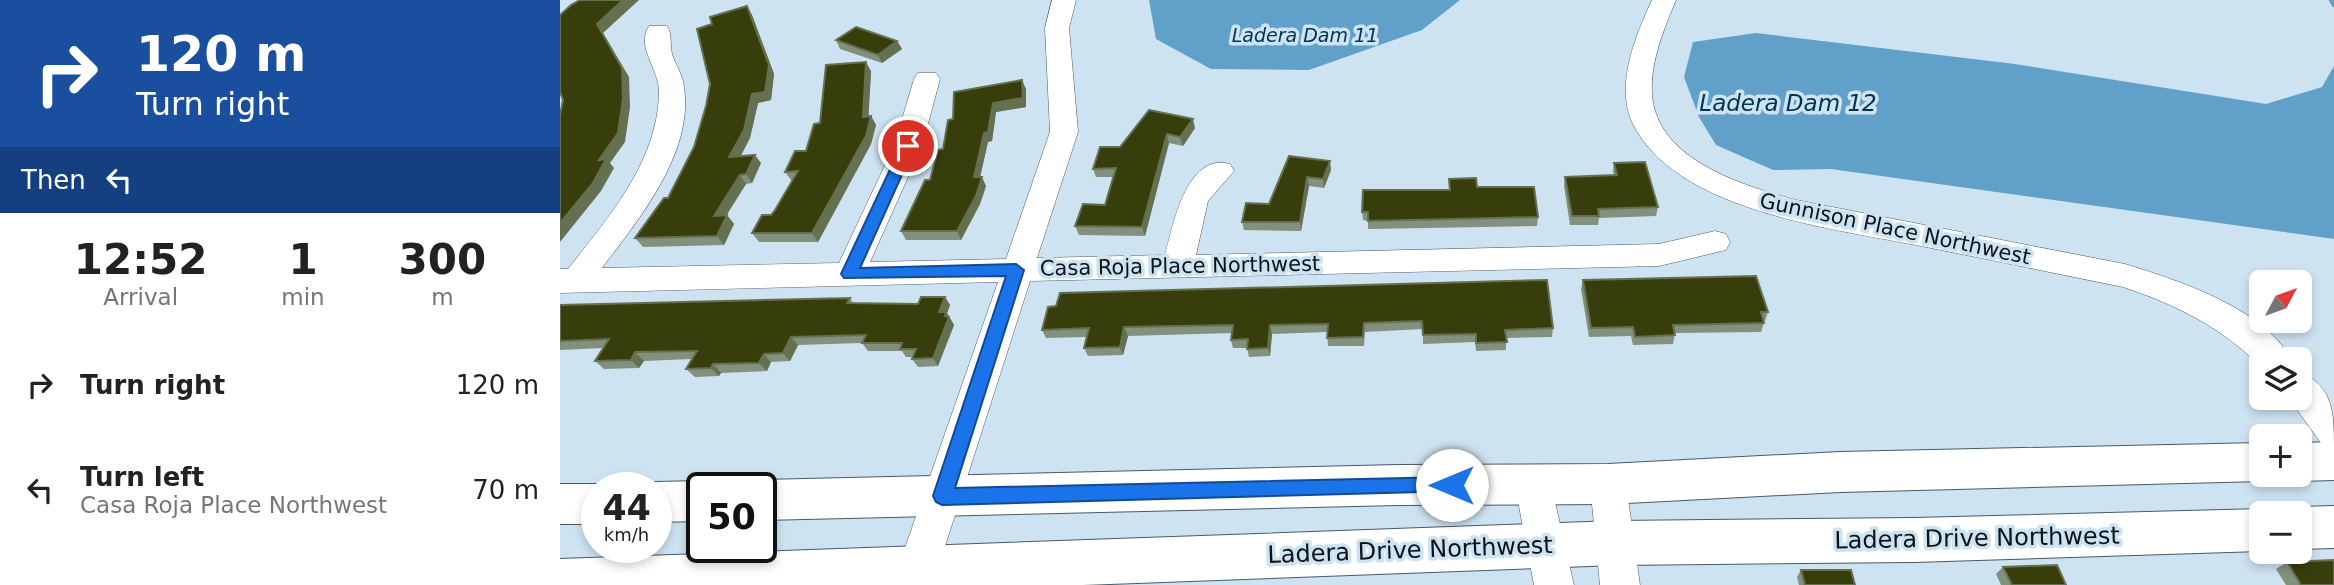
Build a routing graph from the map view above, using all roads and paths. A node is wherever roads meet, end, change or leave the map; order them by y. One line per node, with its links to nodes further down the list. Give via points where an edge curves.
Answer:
1 (1064, 0): 8 (street, via 1057,28 1064,131)
2 (1664, 0): 11 (street, Gunnison Place Northwest, via 1639,81 1639,99 1656,137 1702,175 1747,197 1796,210 2161,287 2230,322)
3 (658, 30): 10 (street, via 659,52 673,89 671,118 661,151 643,187)
4 (927, 79): 9 (street, via 916,104 908,146)
5 (1220, 171): 7 (street, via 1194,198)
6 (1715, 242): 7 (street, Casa Roja Place Northwest, via 1659,255)
7 (1178, 266): 8 (street, Casa Roja Place Northwest)
8 (1016, 270): 9 (street, Casa Roja Place Northwest); 19 (street)
9 (849, 274): 10 (street, Casa Roja Place Northwest)
10 (568, 280)
11 (2260, 347)
12 (2312, 403): 13 (street)
13 (2334, 432)
14 (2312, 461): 15 (main road)
15 (2334, 461)
16 (2249, 462): 17 (main road, via 1840,472)
17 (1608, 484): 18 (main road); 26 (street)
18 (1533, 485): 19 (main road); 27 (street)
19 (942, 496): 20 (main road); 28 (street)
20 (777, 500)
21 (560, 504): 22 (main road)
22 (581, 504)
23 (2334, 527): 24 (main road)
24 (2312, 528)
25 (2249, 530): 26 (main road, Ladera Drive Northwest, via 1914,540)
26 (1618, 564): 27 (main road, Ladera Drive Northwest)
27 (1551, 565): 28 (main road, Ladera Drive Northwest)
28 (918, 568): 29 (main road, Ladera Drive Northwest)
29 (560, 582)

